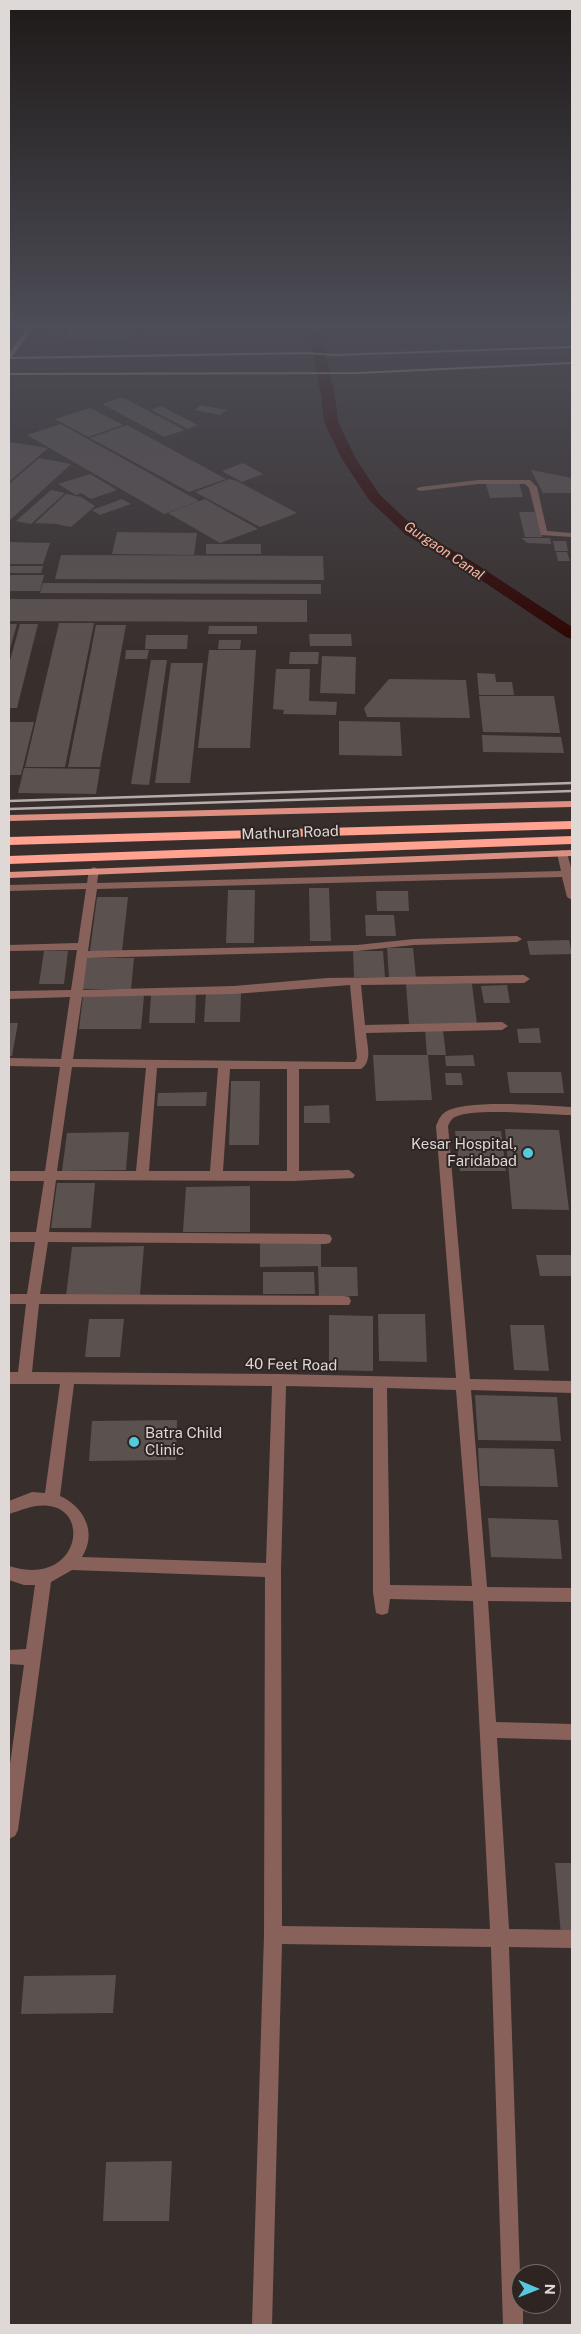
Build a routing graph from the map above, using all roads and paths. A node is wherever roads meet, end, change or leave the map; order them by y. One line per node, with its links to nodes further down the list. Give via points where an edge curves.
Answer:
1 (420, 489): 2 (street, via 478,482 527,482 533,487 544,533)
2 (572, 534)
3 (572, 804): 4 (main road)
4 (9, 818)
5 (572, 825): 7 (highway, Mathura Road)
6 (572, 840): 9 (highway, Mathura Road)
7 (9, 841)
8 (567, 853): 10 (main road); 11 (street)
9 (9, 860)
10 (94, 870): 12 (main road); 13 (street)
11 (570, 874): 13 (street); 15 (street)
12 (9, 875)
13 (92, 885): 14 (street); 18 (street)
14 (9, 888)
15 (572, 897)
16 (517, 939): 18 (street, via 414,942 356,948)
17 (9, 948): 18 (street)
18 (82, 950): 21 (street)
19 (524, 979): 20 (street)
20 (355, 982): 21 (street, via 234,990); 24 (street)
21 (77, 994): 22 (street); 26 (street)
22 (9, 995)
23 (502, 1026): 24 (street)
24 (361, 1029): 29 (street, via 363,1058 360,1065)
25 (9, 1062): 26 (street)
26 (68, 1062): 27 (street); 36 (street)
27 (152, 1063): 28 (street); 33 (street)
28 (224, 1064): 29 (street); 34 (street)
29 (293, 1064): 35 (street)
30 (572, 1111): 48 (street, via 470,1109 450,1114 444,1119)
31 (349, 1175): 35 (street)
32 (9, 1176): 36 (street)
33 (142, 1176): 34 (street); 36 (street)
34 (216, 1176): 35 (street)
35 (293, 1176)
36 (51, 1177): 38 (street)
37 (9, 1237): 38 (street)
38 (42, 1237): 39 (street); 41 (street)
39 (325, 1239)
40 (9, 1299): 41 (street)
41 (33, 1299): 42 (street); 44 (street)
42 (344, 1301)
43 (9, 1378): 44 (street, 40 Feet Road)
44 (24, 1379): 45 (street, 40 Feet Road)
45 (68, 1379): 46 (street, 40 Feet Road); 50 (street)
46 (279, 1380): 47 (street, 40 Feet Road); 53 (street)
47 (380, 1382): 48 (street, 40 Feet Road); 56 (street)
48 (463, 1384): 49 (street, 40 Feet Road); 57 (street)
49 (572, 1387)
50 (52, 1498): 51 (street, via 37,1497); 52 (street, via 65,1503 81,1524 82,1538)
51 (9, 1508)
52 (69, 1564): 53 (street); 55 (street)
53 (274, 1570): 65 (street)
54 (9, 1573): 55 (street, via 28,1579)
55 (44, 1578): 61 (street)
56 (382, 1592): 57 (street); 59 (street)
57 (480, 1592): 58 (street); 62 (street)
58 (572, 1595)
59 (382, 1608)
60 (9, 1657): 61 (street)
61 (32, 1657): 64 (street)
62 (488, 1730): 63 (street); 66 (street)
63 (572, 1732)
64 (9, 1830)
65 (273, 1935): 66 (street); 68 (street)
66 (500, 1937): 67 (street); 69 (street)
67 (572, 1939)
68 (262, 2325)
69 (514, 2325)

